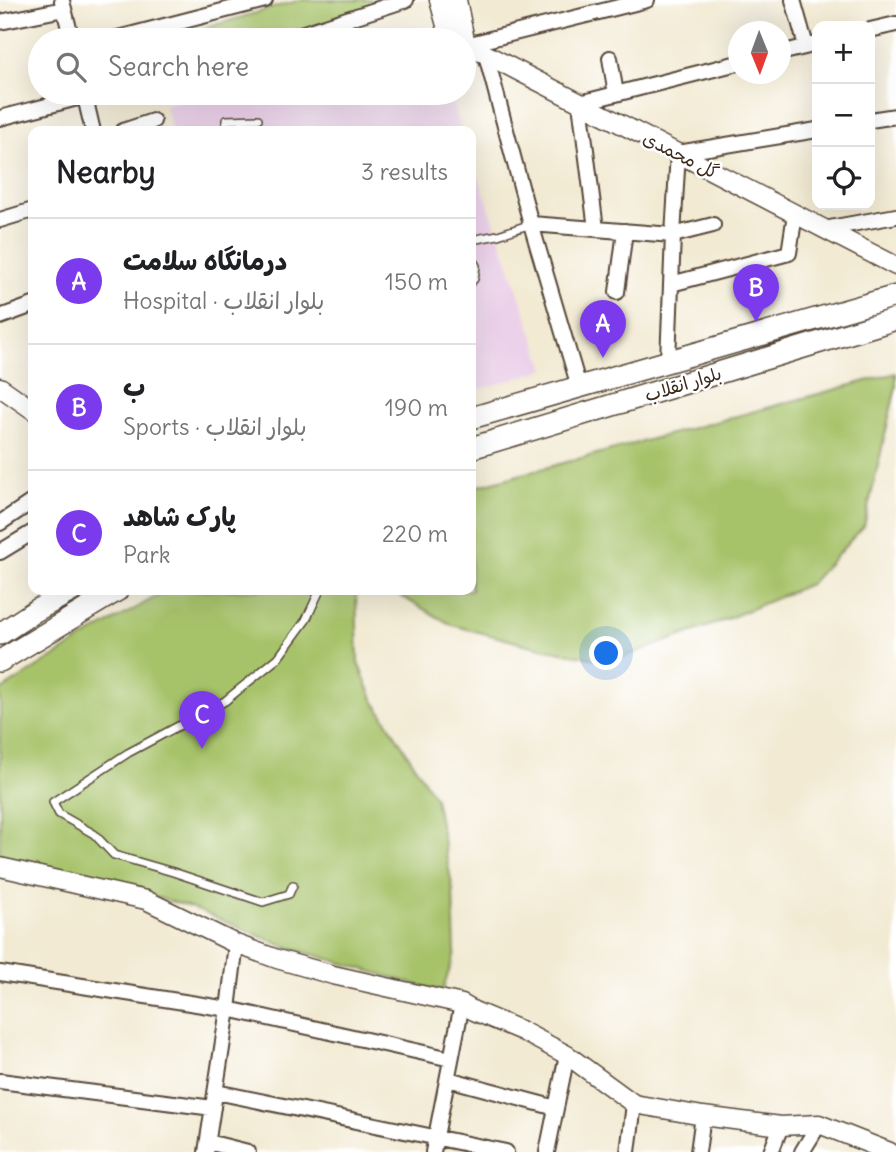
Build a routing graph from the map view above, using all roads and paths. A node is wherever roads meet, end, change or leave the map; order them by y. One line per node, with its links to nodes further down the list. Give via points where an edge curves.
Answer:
1 (263, 0): 11 (street)
2 (406, 0): 12 (street)
3 (439, 0): 13 (street)
4 (457, 0): 14 (street)
5 (647, 0): 16 (street)
6 (793, 0): 17 (street)
7 (63, 5): 8 (street); 10 (street)
8 (0, 22)
9 (896, 24): 15 (street)
10 (69, 28)
11 (156, 28)
12 (319, 28)
13 (447, 28)
14 (461, 28)
15 (875, 29)
16 (476, 40)
17 (812, 45): 19 (street)
18 (476, 50): 20 (street, گل محمدی)
19 (791, 50)
20 (486, 55): 24 (street, گل محمدی); 41 (street)
21 (610, 58): 23 (street)
22 (728, 66): 23 (street)
23 (615, 94): 24 (street)
24 (580, 103): 36 (street, گل محمدی); 43 (street)
25 (48, 105): 28 (street)
26 (90, 105): 32 (street)
27 (896, 116): 30 (street)
28 (0, 118)
29 (258, 119): 34 (lane, via 226,120)
30 (875, 119)
31 (153, 121): 33 (street)
32 (92, 126)
33 (138, 126)
34 (226, 126)
35 (812, 131): 36 (street)
36 (678, 153): 38 (street, گل محمدی); 46 (street)
37 (28, 211): 40 (street)
38 (795, 214): 44 (street, گل محمدی); 49 (street, via 789,253)
39 (896, 216): 44 (street)
40 (0, 220)
41 (531, 224): 43 (street); 47 (lane); 57 (street)
42 (713, 225): 46 (street)
43 (596, 229): 45 (street)
44 (824, 229): 48 (street, گل محمدی)
45 (625, 231): 46 (street); 50 (street)
46 (673, 235): 49 (street)
47 (476, 239)
48 (896, 265)
49 (671, 284): 55 (street)
50 (617, 292)
51 (896, 296): 55 (main road, بلوار انقلاب)
52 (28, 307): 53 (street)
53 (0, 317)
54 (896, 319): 60 (main road, بلوار انقلاب)
55 (668, 361): 57 (main road, بلوار انقلاب)
56 (0, 387): 58 (street)
57 (579, 387): 59 (main road, بلوار انقلاب)
58 (28, 403)
59 (476, 417)
60 (476, 446)
61 (28, 498): 62 (street)
62 (0, 523)
63 (28, 535): 64 (street)
64 (0, 552)
65 (64, 595): 68 (main road)
66 (110, 595): 69 (main road)
67 (318, 595): 71 (lane, via 278,658 236,693 128,753 53,802 59,814 94,834 114,855 263,902 289,894)
68 (0, 634)
69 (0, 661)
70 (1, 870): 72 (street, via 146,900)
71 (293, 884)
72 (236, 944): 74 (street, via 333,975); 75 (street)
73 (0, 974): 75 (street)
74 (462, 1004): 76 (street); 77 (street)
75 (228, 1009): 77 (street); 80 (street)
76 (567, 1055): 81 (street); 83 (street)
77 (452, 1059): 78 (street)
78 (447, 1079): 83 (street); 87 (street)
79 (0, 1081): 82 (street)
80 (216, 1092): 82 (street); 87 (street)
81 (634, 1104): 84 (street); 92 (street)
82 (213, 1108): 88 (street)
83 (556, 1108): 91 (street)
84 (703, 1116): 86 (street); 93 (street)
85 (819, 1124): 86 (street); 95 (street); 96 (street)
86 (781, 1126): 94 (street)
87 (435, 1145): 90 (street)
88 (207, 1147): 89 (street)
89 (248, 1152)
90 (506, 1152)
91 (547, 1152)
92 (628, 1152)
93 (698, 1152)
94 (771, 1152)
95 (802, 1152)
96 (890, 1152)

